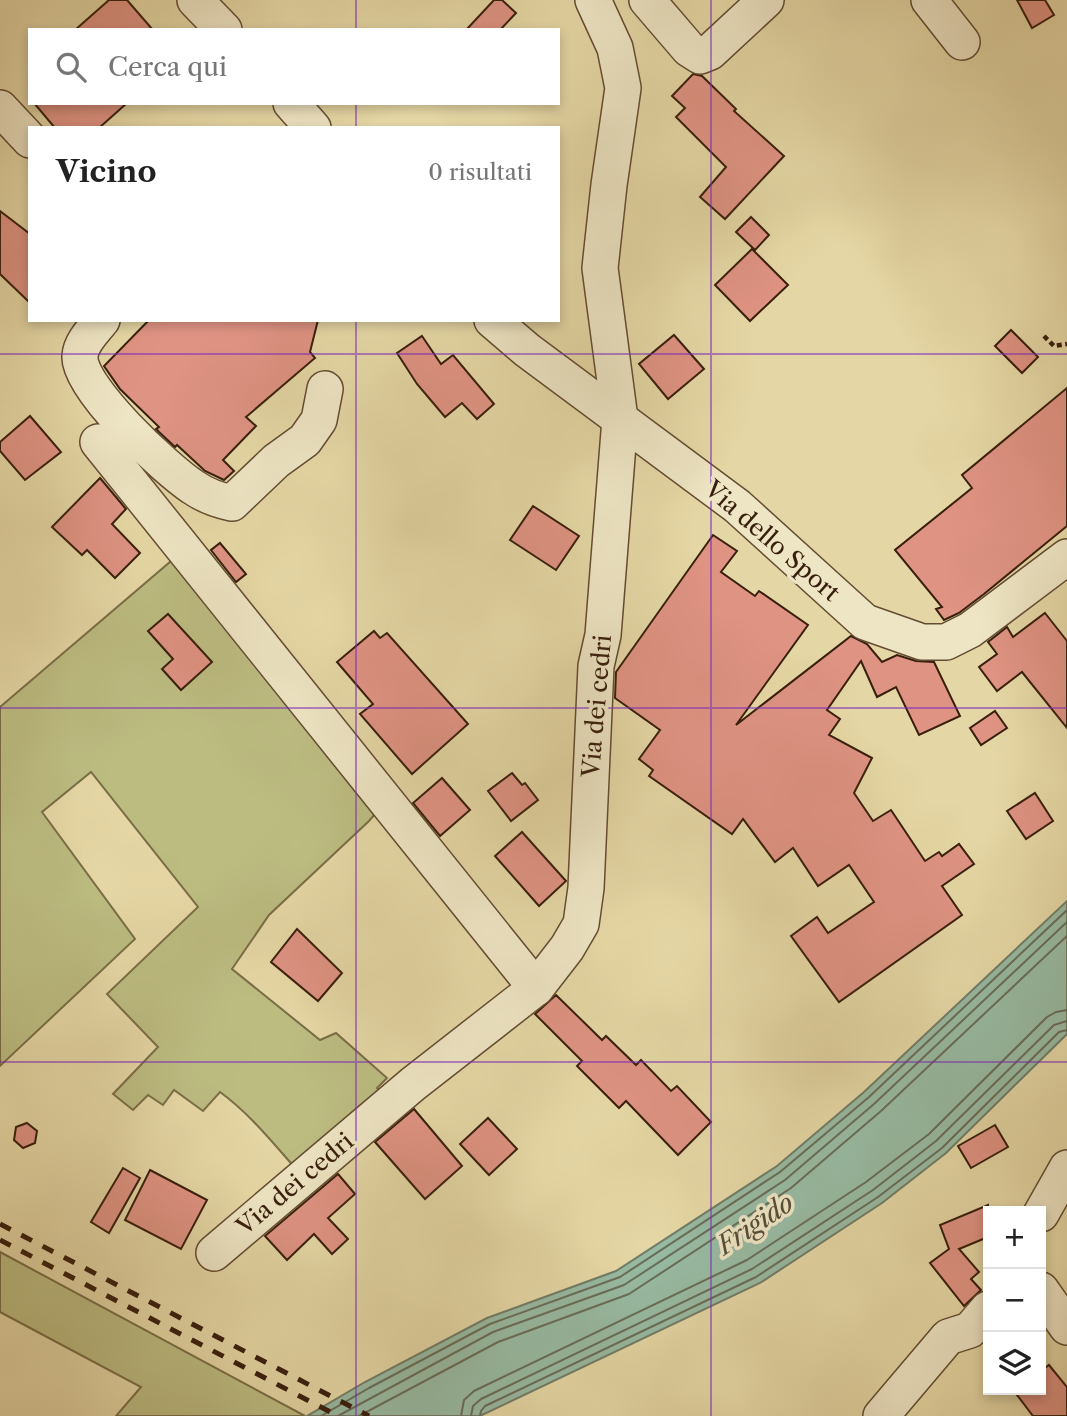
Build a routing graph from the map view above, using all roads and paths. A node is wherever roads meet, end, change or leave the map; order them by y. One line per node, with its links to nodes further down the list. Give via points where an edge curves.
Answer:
1 (195, 0): 6 (street)
2 (593, 0): 17 (street, Via dei cedri, via 615,48 623,88 600,268)
3 (647, 0): 4 (street, via 699,56 710,52)
4 (766, 0)
5 (929, 0): 7 (street)
6 (222, 28)
7 (962, 41)
8 (293, 105): 10 (street)
9 (0, 107): 11 (street)
10 (311, 126)
11 (28, 138)
12 (100, 322): 16 (street, via 79,357 88,383 153,457 215,500 232,503 305,440 319,420)
13 (494, 322): 17 (street, Via dello Sport)
14 (1044, 336): 15 (path, via 1054,346)
15 (1067, 344)
16 (325, 389)
17 (620, 419): 19 (street, Via dello Sport, via 737,506 865,622 922,642 946,642 970,630); 20 (street, Via dei cedri, via 603,635 596,666 581,924)
18 (98, 442): 20 (street)
19 (1067, 557)
20 (536, 988): 23 (street, Via dei cedri, via 413,1084)
21 (1067, 1168): 22 (street)
22 (1046, 1206)
23 (214, 1253)
24 (1046, 1297): 26 (street)
25 (983, 1314): 27 (street, via 970,1330 948,1337)
26 (1067, 1327)
27 (881, 1416)

